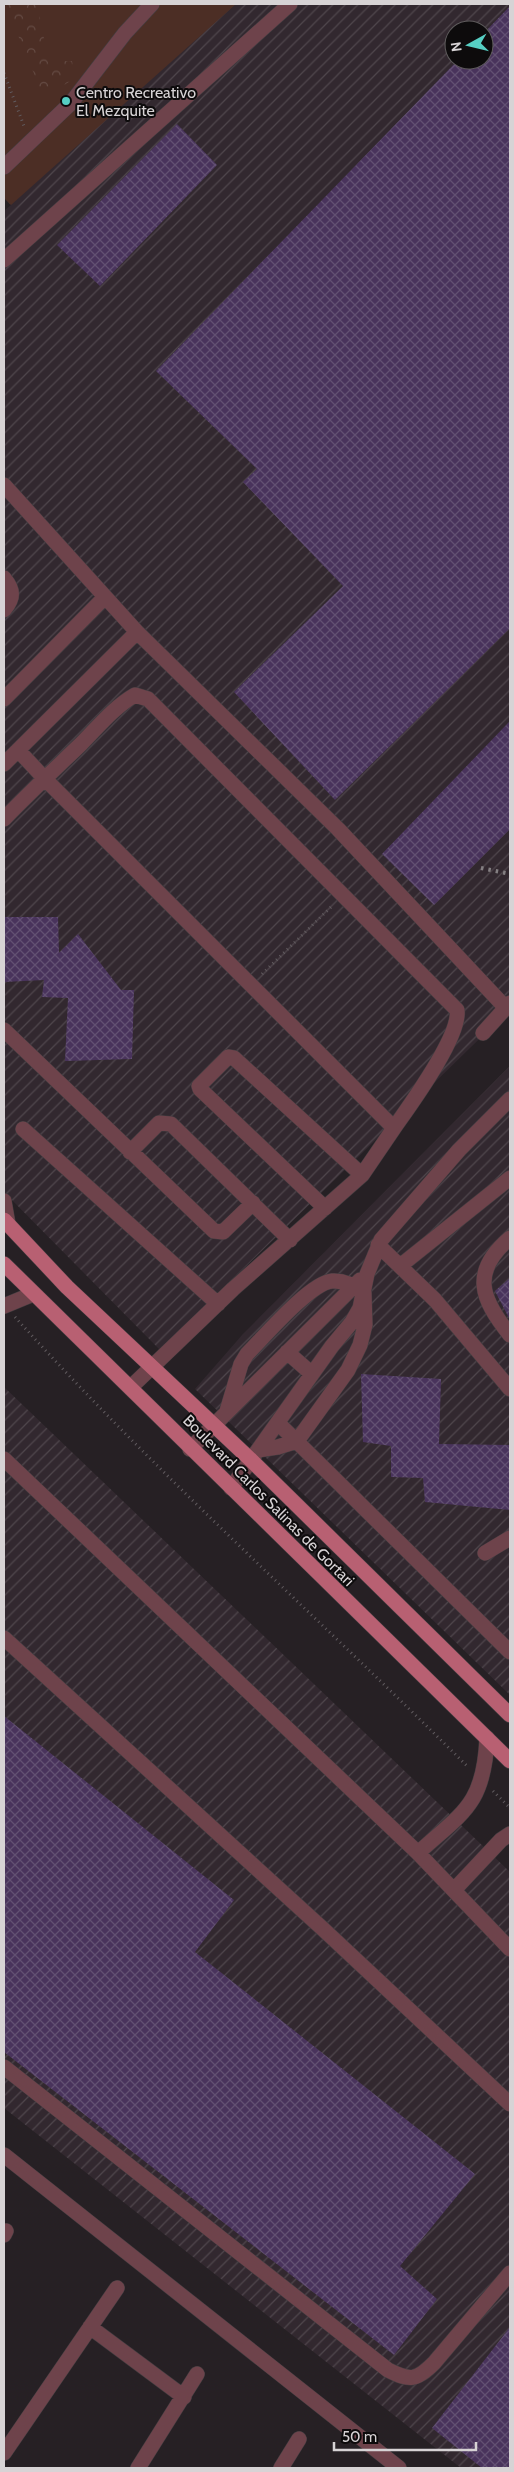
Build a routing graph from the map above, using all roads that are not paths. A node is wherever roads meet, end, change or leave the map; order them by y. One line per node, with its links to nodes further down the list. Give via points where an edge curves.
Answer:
1 (152, 4): 3 (street, via 125,33 71,103)
2 (290, 4): 4 (street)
3 (4, 167)
4 (4, 260)
5 (4, 485): 7 (street)
6 (4, 578): 8 (street, via 13,595)
7 (105, 597): 9 (street); 10 (street)
8 (4, 610)
9 (137, 632): 11 (street); 15 (street, via 338,829)
10 (4, 699)
11 (18, 750): 12 (street); 13 (street)
12 (4, 764)
13 (44, 778): 14 (street); 19 (street); 19 (street, via 129,699 141,696 148,700 457,1010 458,1017 446,1047)
14 (4, 819)
15 (508, 1005): 17 (street)
16 (4, 1030): 21 (street)
17 (483, 1033)
18 (510, 1098): 30 (street, via 452,1158)
19 (394, 1128): 22 (street)
20 (23, 1129): 35 (street)
21 (130, 1152): 25 (street, via 217,1233 223,1232); 25 (street, via 156,1125 167,1122)
22 (362, 1174): 26 (street); 26 (street, via 234,1058 228,1057 223,1061 200,1085 200,1089)
23 (510, 1178): 32 (street)
24 (4, 1201): 27 (street)
25 (253, 1203): 29 (street)
26 (325, 1208): 29 (street)
27 (6, 1222): 40 (main road, Boulevard Carlos Salinas de Gortari, via 67,1287)
28 (510, 1238): 37 (street, via 492,1257 483,1275 484,1294 493,1314)
29 (290, 1240): 35 (street)
30 (378, 1245): 32 (street); 33 (street)
31 (4, 1264): 34 (main road, Boulevard Carlos Salinas de Gortari)
32 (400, 1266): 44 (street, via 435,1300)
33 (359, 1289): 38 (street); 39 (street, via 332,1281 313,1289 247,1354); 41 (street, via 352,1322); 48 (street, via 365,1325 360,1345 348,1370)
34 (33, 1294): 36 (street); 43 (main road, Boulevard Carlos Salinas de Gortari)
35 (218, 1304): 40 (street)
36 (4, 1306)
37 (510, 1335)
38 (286, 1352): 41 (street); 42 (street)
39 (241, 1364): 42 (street); 45 (street)
40 (153, 1366): 43 (street); 47 (main road, Boulevard Carlos Salinas de Gortari)
41 (312, 1374): 46 (street)
42 (258, 1380): 45 (street)
43 (131, 1387): 49 (main road, Boulevard Carlos Salinas de Gortari)
44 (510, 1389)
45 (227, 1411): 47 (street)
46 (278, 1423): 48 (street); 50 (street)
47 (214, 1424): 49 (street); 50 (main road, Boulevard Carlos Salinas de Gortari)
48 (297, 1440): 50 (street); 56 (street)
49 (190, 1449): 52 (main road, Boulevard Carlos Salinas de Gortari)
50 (255, 1455): 52 (street); 57 (main road, Boulevard Carlos Salinas de Gortari)
51 (4, 1459): 61 (street)
52 (232, 1488): 58 (main road, Boulevard Carlos Salinas de Gortari)
53 (510, 1538): 54 (street)
54 (486, 1553)
55 (4, 1638): 65 (street)
56 (510, 1652)
57 (510, 1714)
58 (487, 1738): 59 (main road, Boulevard Carlos Salinas de Gortari); 61 (street, via 482,1780 470,1806)
59 (510, 1761)
60 (510, 1834): 62 (street, via 500,1840)
61 (418, 1853): 62 (street)
62 (454, 1890): 63 (street)
63 (510, 1949)
64 (4, 2067): 67 (street, via 388,2370 406,2379 421,2376 434,2363)
65 (510, 2104)
66 (4, 2155): 76 (street)
67 (510, 2273)
68 (117, 2288): 69 (street)
69 (90, 2327): 71 (street); 73 (street)
70 (197, 2374): 71 (street)
71 (184, 2397): 74 (street)
72 (299, 2439): 75 (street)
73 (4, 2453)
74 (138, 2468)
75 (281, 2468)
76 (399, 2468)

